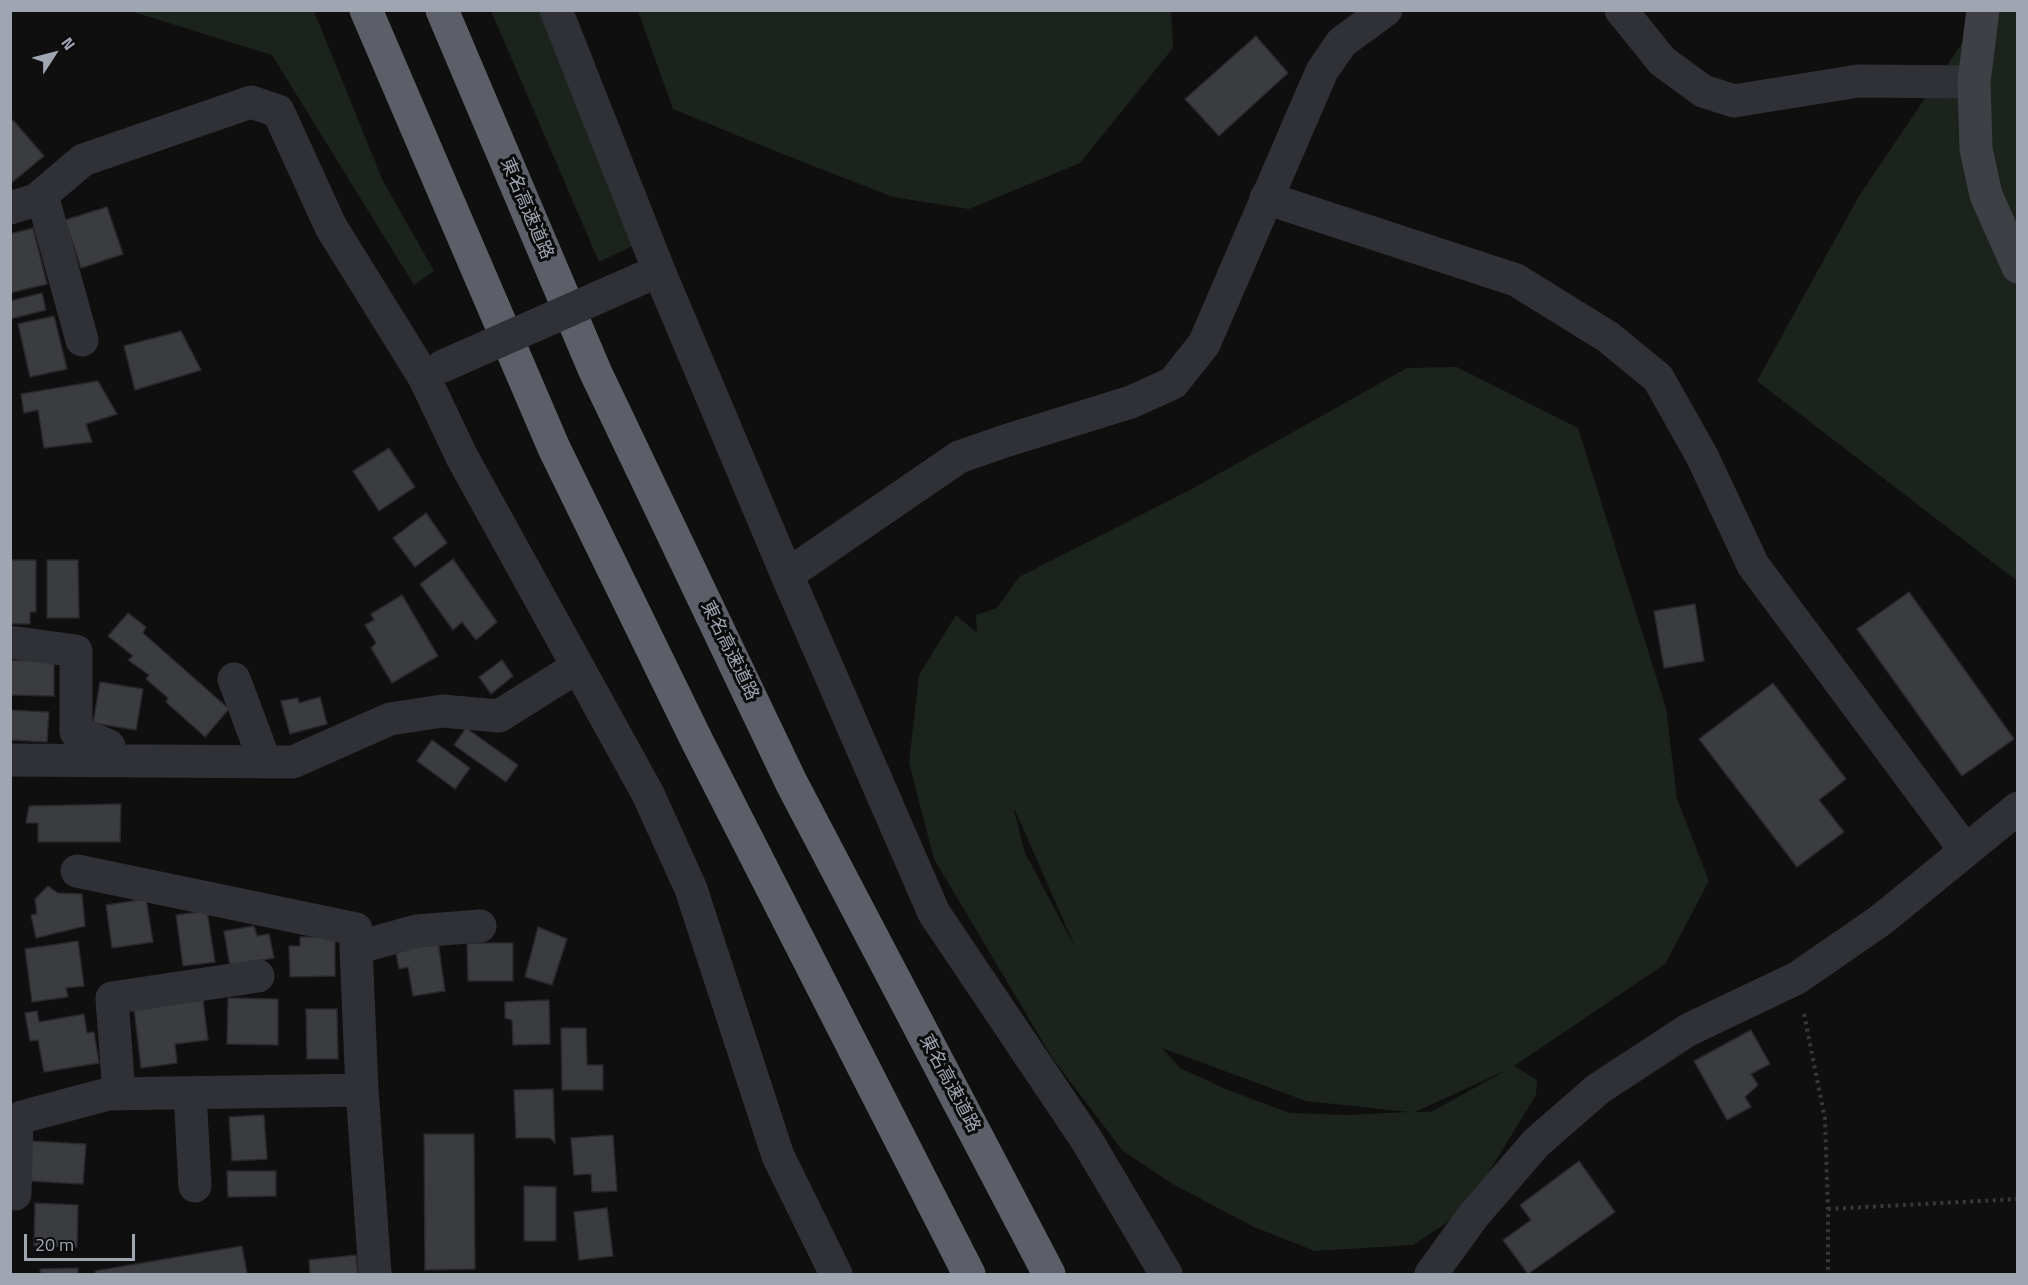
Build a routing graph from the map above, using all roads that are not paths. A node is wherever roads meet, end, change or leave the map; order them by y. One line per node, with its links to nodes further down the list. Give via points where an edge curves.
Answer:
1 (366, 10): 36 (highway, via 554,447 709,764)
2 (442, 10): 37 (highway, 東名高速道路, via 595,371 786,771)
3 (556, 10): 12 (street)
4 (1386, 10): 9 (street, via 1342,42 1322,71)
5 (1621, 10): 7 (street, via 1662,61 1703,91 1734,101 1858,81)
6 (1983, 10): 7 (street)
7 (1974, 82): 11 (street, via 1976,149 1986,195)
8 (42, 195): 10 (street); 13 (street); 14 (street, via 83,160 251,102 278,111 331,227)
9 (1266, 198): 15 (street, via 1204,344 1173,383 1131,402 959,457); 23 (street, via 1516,280 1608,337 1658,378 1702,456 1753,565)
10 (10, 208)
11 (2018, 267)
12 (650, 275): 14 (street, bridge); 15 (street)
13 (82, 340)
14 (434, 371): 17 (street, via 462,457)
15 (787, 575): 38 (street, via 934,913 1086,1139)
16 (10, 642): 20 (street, via 76,651 76,732 109,746)
17 (577, 667): 21 (street, via 499,716 442,711 390,719 293,762); 35 (street, via 648,794 691,889 778,1156)
18 (234, 679): 21 (street)
19 (10, 760): 20 (street)
20 (109, 761): 21 (street)
21 (265, 762)
22 (2018, 808): 23 (street)
23 (1965, 850): 39 (street, via 1881,920 1797,978 1688,1030 1598,1089 1536,1143 1474,1215)
24 (77, 871): 26 (street, via 356,928)
25 (480, 926): 26 (street, via 417,931)
26 (356, 948): 28 (street)
27 (258, 976): 30 (street, via 112,998)
28 (362, 1090): 29 (street); 34 (street)
29 (190, 1093): 30 (street); 32 (street)
30 (119, 1094): 31 (street, via 22,1117)
31 (14, 1123): 33 (street)
32 (195, 1186)
33 (15, 1194)
34 (375, 1275)
35 (836, 1275)
36 (969, 1275)
37 (1049, 1275)
38 (1166, 1275)
39 (1431, 1275)

